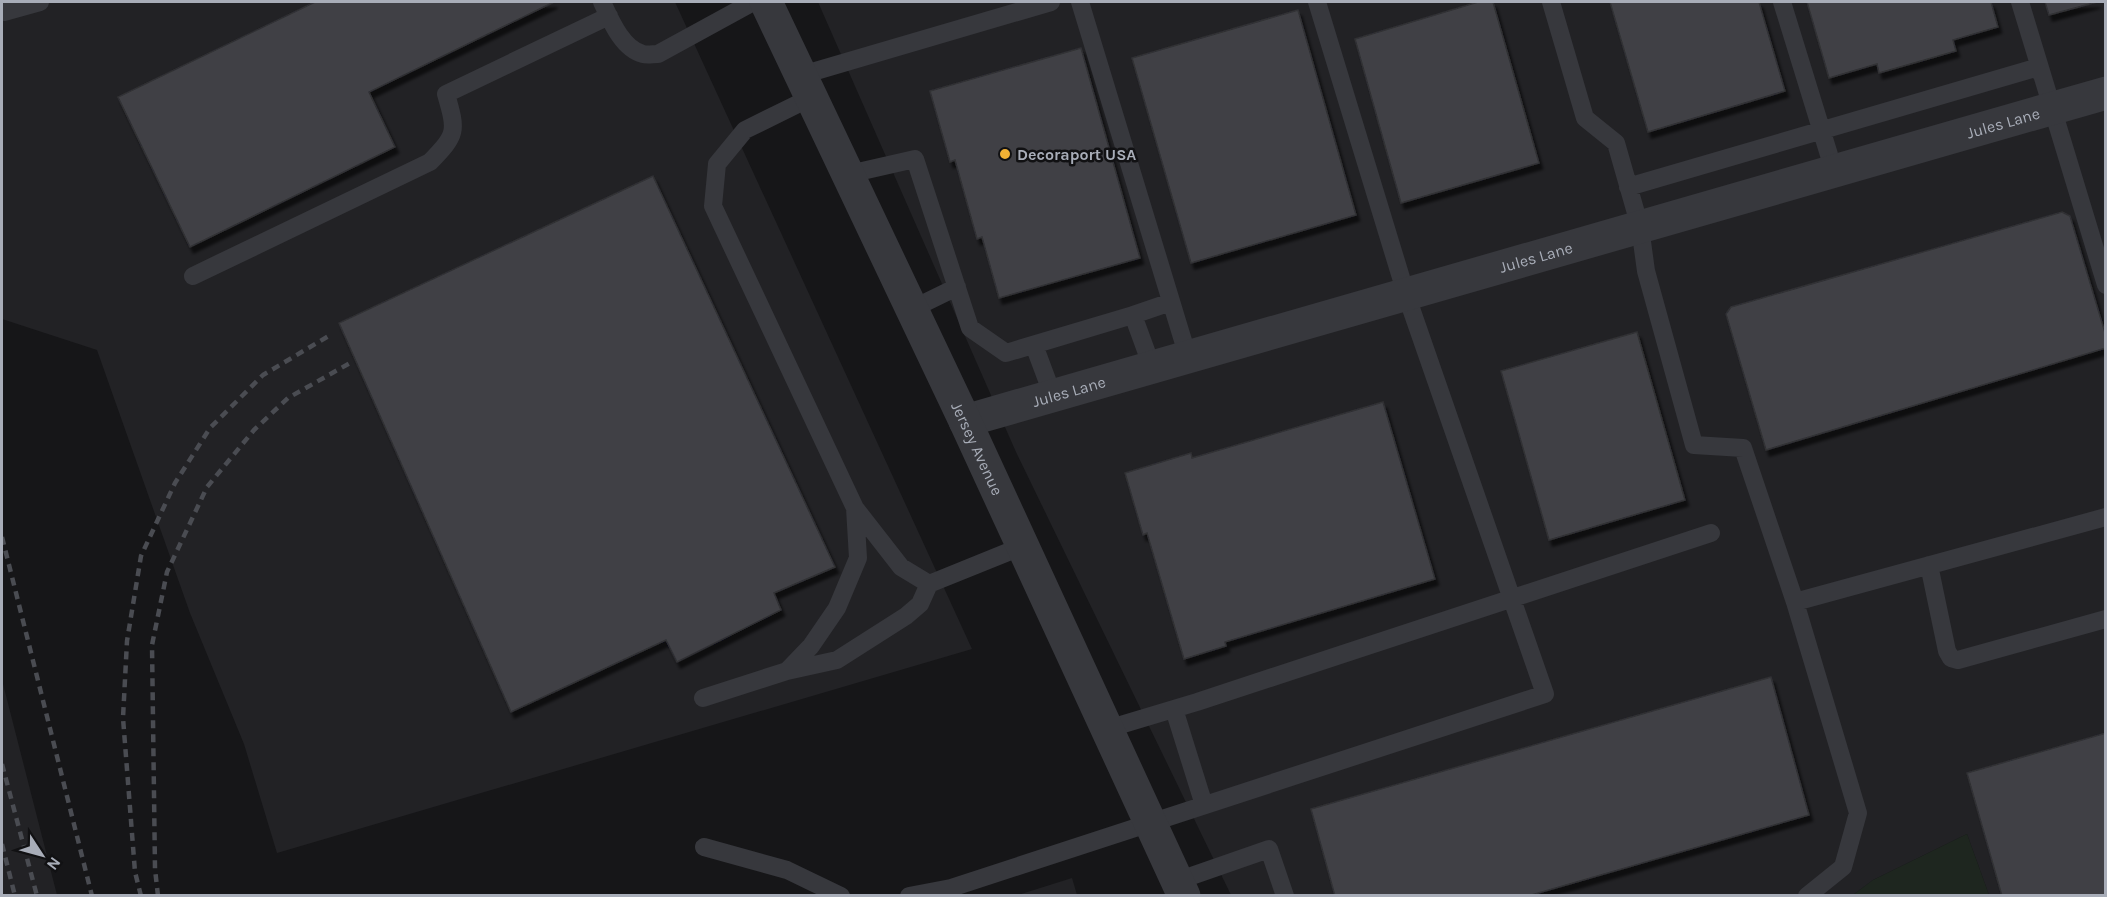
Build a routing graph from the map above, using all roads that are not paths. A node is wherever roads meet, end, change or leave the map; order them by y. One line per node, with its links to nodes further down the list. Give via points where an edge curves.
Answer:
1 (40, 2): 10 (lane)
2 (753, 2): 11 (lane, via 658,54 642,54 627,43)
3 (766, 2): 13 (street, Jersey Avenue)
4 (1051, 2): 13 (lane)
5 (1080, 2): 25 (lane)
6 (1317, 2): 24 (lane)
7 (1551, 2): 19 (lane, via 1585,118 1616,143)
8 (1782, 2): 16 (lane)
9 (2020, 2): 12 (lane)
10 (3, 8)
11 (605, 9): 21 (lane, via 446,94 454,132 430,162)
12 (2039, 67): 15 (lane); 16 (lane)
13 (807, 86): 18 (street, Jersey Avenue); 33 (lane, via 746,130 717,165 713,206)
14 (2106, 93): 15 (street, Jules Lane)
15 (2054, 108): 17 (street, Jules Lane); 22 (lane)
16 (1822, 131): 17 (lane); 19 (lane)
17 (1834, 171): 20 (street, Jules Lane)
18 (849, 174): 23 (lane, via 915,159); 26 (street, Jersey Avenue)
19 (1628, 187): 20 (lane)
20 (1640, 227): 24 (street, Jules Lane); 40 (lane, via 1646,271 1694,445 1743,448)
21 (193, 276)
22 (2106, 285)
23 (957, 287): 26 (lane); 28 (lane, via 970,328 1005,353)
24 (1406, 294): 29 (street, Jules Lane); 39 (lane)
25 (1171, 302): 27 (lane); 29 (lane)
26 (912, 309): 32 (street, Jersey Avenue)
27 (1133, 315): 28 (lane); 30 (lane)
28 (1034, 345): 31 (lane)
29 (1188, 357): 30 (street, Jules Lane)
30 (1152, 367): 31 (street, Jules Lane)
31 (1053, 396): 32 (street, Jules Lane)
32 (965, 420): 36 (street, Jersey Avenue)
33 (855, 508): 38 (lane, via 901,567); 42 (lane, via 858,558 837,608 812,646)
34 (2106, 517): 37 (lane)
35 (1712, 533): 39 (lane)
36 (1023, 546): 38 (lane); 45 (street, Jersey Avenue)
37 (1929, 565): 40 (lane); 41 (lane, via 1951,658 1958,660)
38 (929, 584): 42 (lane, via 920,604 906,616 837,660)
39 (1512, 599): 44 (lane); 46 (lane, via 1545,694)
40 (1795, 602): 53 (lane, via 1858,813 1844,867)
41 (2106, 619)
42 (787, 670): 43 (lane)
43 (703, 698)
44 (1174, 709): 45 (lane); 46 (lane)
45 (1107, 729): 47 (street, Jersey Avenue)
46 (1204, 805): 47 (lane)
47 (1150, 822): 49 (street, Jersey Avenue); 51 (lane, via 951,888)
48 (704, 847): 50 (lane, via 787,870)
49 (1181, 888): 52 (lane, via 1269,849)
50 (841, 896)
51 (909, 896)
52 (1285, 896)
53 (1807, 896)

